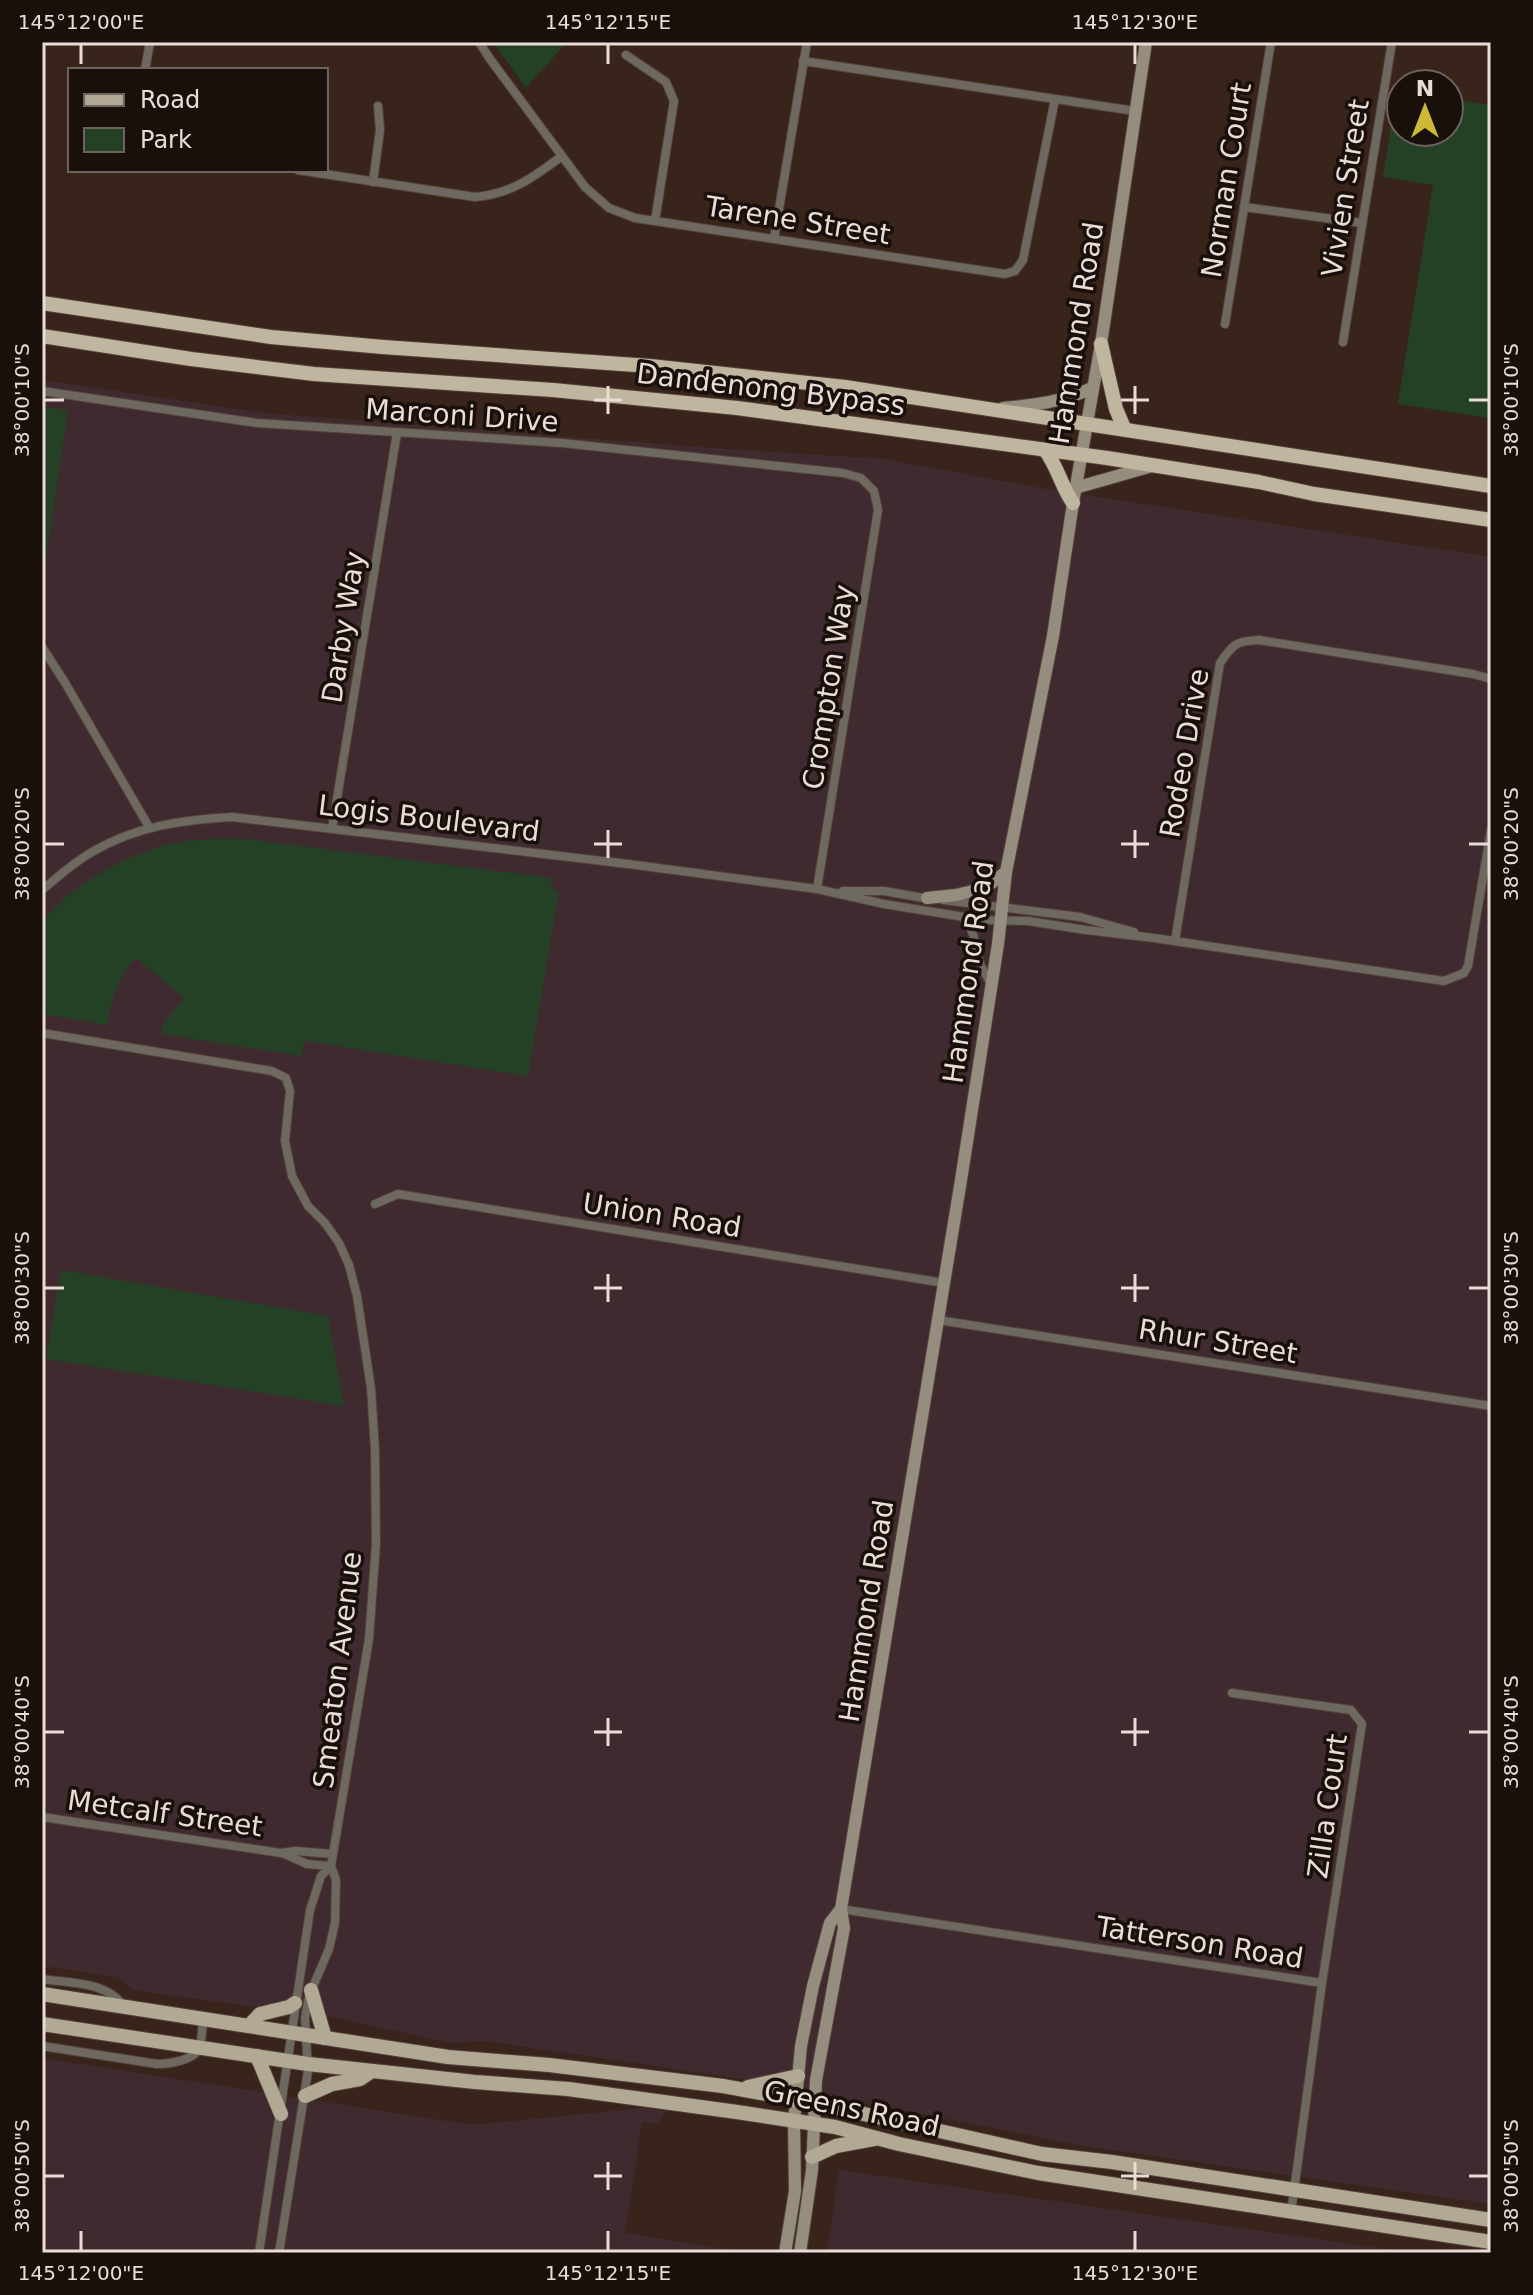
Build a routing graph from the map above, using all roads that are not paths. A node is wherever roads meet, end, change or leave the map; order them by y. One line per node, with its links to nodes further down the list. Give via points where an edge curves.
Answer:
1 (150, 42): 9 (street)
2 (479, 42): 13 (street, Tarene Street)
3 (807, 42): 8 (street)
4 (1146, 42): 12 (main road, Hammond Road)
5 (1271, 42): 16 (street, Norman Court)
6 (1392, 42): 18 (street, Vivien Street)
7 (626, 55): 17 (street, via 666,82 674,101)
8 (803, 61): 10 (street); 19 (street)
9 (145, 68)
10 (1055, 99): 12 (street); 19 (street, Tarene Street, via 1022,264 1015,271 1005,274)
11 (378, 106): 15 (street)
12 (1135, 111): 24 (main road, Hammond Road)
13 (562, 156): 15 (street, via 528,182 491,196 464,197); 17 (street, Tarene Street, via 609,208)
14 (310, 172): 15 (street)
15 (373, 182)
16 (1244, 207): 18 (street); 21 (street, Norman Court)
17 (655, 221): 19 (street, Tarene Street)
18 (1362, 223): 23 (street, Vivien Street)
19 (774, 239)
20 (42, 303): 27 (highway, Dandenong Bypass, via 271,337 732,373)
21 (1225, 324)
22 (42, 336): 31 (highway, Dandenong Bypass, via 275,370 706,405)
23 (1343, 342)
24 (1101, 344): 25 (main road, Hammond Road); 29 (highway)
25 (1092, 388): 27 (main road, via 1072,398); 28 (main road, Hammond Road)
26 (42, 391): 30 (street, Marconi Drive, via 257,423)
27 (997, 408): 28 (highway, Dandenong Bypass)
28 (1086, 423): 29 (highway, Dandenong Bypass); 32 (main road, Hammond Road)
29 (1124, 428): 34 (highway, Dandenong Bypass)
30 (397, 433): 36 (street, Marconi Drive, via 794,466 861,478); 42 (street, Darby Way)
31 (1045, 450): 32 (highway, Dandenong Bypass); 37 (highway)
32 (1081, 455): 33 (highway, Dandenong Bypass); 35 (main road, Hammond Road)
33 (1152, 466): 35 (main road); 38 (highway, Dandenong Bypass)
34 (1491, 486)
35 (1075, 488): 37 (main road, Hammond Road)
36 (874, 491): 45 (street, Crompton Way, via 878,510)
37 (1073, 503): 44 (main road, Hammond Road, via 1053,636)
38 (1491, 520)
39 (42, 647): 41 (street)
40 (1491, 679): 51 (street, Rodeo Drive, via 1259,640 1231,646 1220,663)
41 (149, 827): 42 (street, Logis Boulevard, via 232,817); 46 (street, Logis Boulevard, via 89,853)
42 (332, 829): 45 (street, Logis Boulevard)
43 (1491, 830): 51 (street, via 1469,960 1464,973 1454,978 1431,980)
44 (1006, 872): 48 (main road, via 985,888); 49 (main road, Hammond Road)
45 (817, 889): 47 (street, Logis Boulevard)
46 (42, 890)
47 (829, 891): 48 (street, Logis Boulevard); 50 (street, Logis Boulevard)
48 (927, 898): 49 (street, Logis Boulevard)
49 (1002, 914): 50 (street, Logis Boulevard); 51 (street); 52 (main road, Hammond Road)
50 (962, 916): 52 (street)
51 (1175, 941)
52 (991, 984): 55 (main road, Hammond Road)
53 (42, 1033): 61 (street, Smeaton Avenue, via 272,1071 289,1083 285,1141 292,1176 349,1265 371,1388 375,1450 369,1639)
54 (375, 1204): 55 (street, Union Road, via 398,1194)
55 (944, 1283): 56 (main road, Hammond Road)
56 (938, 1320): 57 (street, Rhur Street); 63 (main road, Hammond Road)
57 (1491, 1406)
58 (1232, 1693): 65 (street, Zilla Court, via 1351,1710 1362,1724)
59 (42, 1817): 60 (street, Metcalf Street)
60 (281, 1853): 61 (street, Metcalf Street); 62 (street, Metcalf Street, via 307,1864)
61 (333, 1854): 62 (street, Smeaton Avenue)
62 (331, 1866): 66 (street, Smeaton Avenue, via 336,1880 335,1923); 68 (street, Smeaton Avenue, via 321,1876 313,1900)
63 (841, 1909): 65 (street, Tatterson Road); 81 (main road, Hammond Road, via 830,1923 813,1986); 85 (main road, Hammond Road, via 844,1928)
64 (42, 1979): 69 (street, Greens Road, via 99,1988)
65 (1322, 1983): 93 (street, Tatterson Road)
66 (311, 1990): 73 (street, Smeaton Avenue); 74 (main road)
67 (42, 1994): 69 (main road, Greens Road)
68 (295, 2003): 72 (main road, via 260,2014); 73 (street, Smeaton Avenue)
69 (125, 2007): 70 (main road, Greens Road)
70 (203, 2020): 72 (main road, Greens Road); 76 (street)
71 (42, 2024): 76 (main road, Greens Road)
72 (249, 2026): 73 (main road, Greens Road)
73 (299, 2034): 74 (main road, Greens Road); 78 (street); 79 (street)
74 (325, 2038): 82 (main road, Greens Road, via 469,2060)
75 (42, 2046): 76 (street, via 157,2064 194,2055)
76 (199, 2047): 77 (main road, Greens Road)
77 (257, 2056): 78 (main road, Greens Road); 86 (main road)
78 (289, 2061): 79 (main road, Greens Road); 86 (street)
79 (308, 2064): 80 (main road, Greens Road); 83 (street)
80 (372, 2071): 83 (main road); 87 (main road, Greens Road, via 596,2092)
81 (798, 2076): 82 (main road); 84 (main road, Hammond Road)
82 (740, 2089): 84 (main road, Greens Road)
83 (305, 2096): 98 (street)
84 (795, 2100): 85 (main road, Greens Road); 87 (main road, Hammond Road)
85 (815, 2103): 88 (main road, Hammond Road); 91 (main road, Greens Road)
86 (281, 2114): 97 (street)
87 (794, 2122): 88 (main road, Greens Road); 99 (main road, Hammond Road, via 795,2191)
88 (813, 2124): 89 (main road, Greens Road); 90 (main road, Hammond Road)
89 (878, 2139): 90 (main road, via 836,2146); 92 (main road, Greens Road)
90 (812, 2157): 100 (main road, Hammond Road)
91 (1064, 2157): 92 (main road); 93 (main road, Greens Road)
92 (1062, 2177): 94 (main road, Greens Road)
93 (1295, 2190): 94 (street, Tatterson Road); 95 (main road, Greens Road)
94 (1291, 2213): 96 (main road, Greens Road)
95 (1491, 2220)
96 (1491, 2242)
97 (259, 2253)
98 (279, 2253)
99 (785, 2253)
100 (800, 2253)

